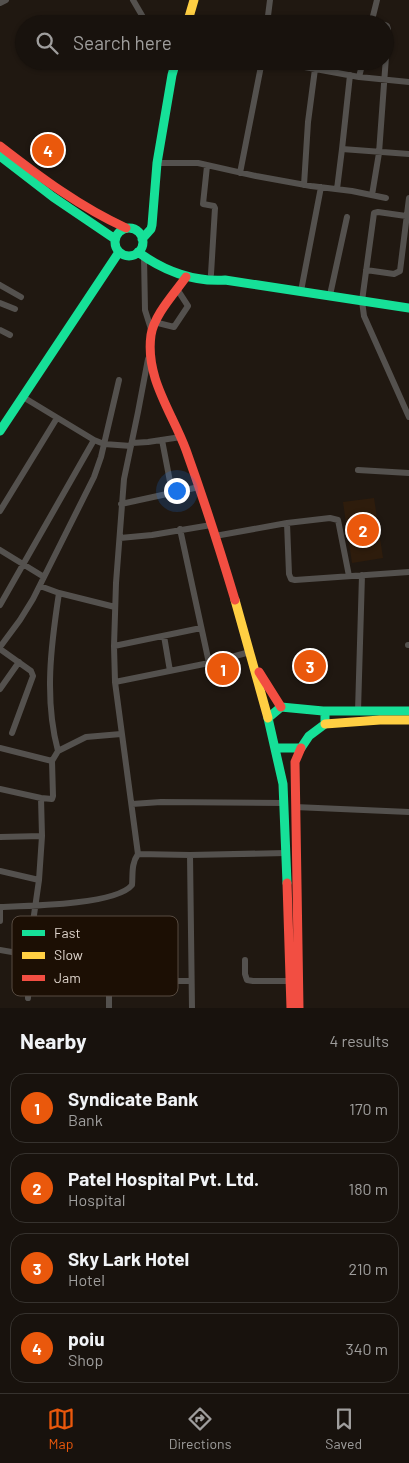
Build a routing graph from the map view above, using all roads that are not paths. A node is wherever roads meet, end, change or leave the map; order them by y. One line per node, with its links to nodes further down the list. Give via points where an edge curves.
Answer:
1 (6, 0): 6 (street)
2 (133, 0): 7 (street)
3 (194, 0): 8 (street)
4 (270, 0): 9 (street)
5 (377, 0): 10 (street)
6 (0, 3)
7 (142, 15)
8 (189, 15)
9 (268, 15)
10 (374, 15)
11 (173, 70): 26 (street)
12 (260, 70): 29 (street)
13 (315, 70): 30 (street)
14 (321, 70): 17 (street)
15 (361, 70): 18 (street)
16 (385, 70): 19 (street)
17 (350, 75): 18 (street); 22 (street)
18 (359, 77): 19 (street)
19 (384, 80): 20 (street); 23 (street)
20 (409, 82)
21 (0, 146): 28 (street)
22 (342, 149): 23 (street); 32 (street)
23 (379, 152): 24 (street); 33 (street)
24 (409, 154)
25 (0, 156): 28 (street)
26 (157, 163): 27 (street, via 192,162); 41 (street, via 152,225)
27 (207, 166): 29 (street); 44 (street, via 203,204 215,207)
28 (26, 170): 38 (street, via 108,221); 39 (street, via 53,197)
29 (240, 173): 30 (street)
30 (304, 185): 31 (street)
31 (321, 187): 32 (street); 49 (street)
32 (337, 189): 33 (street)
33 (372, 195): 34 (street)
34 (386, 198)
35 (409, 198): 36 (street)
36 (406, 216): 40 (street); 43 (street, via 374,213)
37 (347, 217): 50 (street)
38 (126, 228): 39 (street); 41 (street, via 140,233)
39 (115, 239): 42 (street)
40 (406, 248): 43 (street, via 397,273)
41 (141, 249): 42 (street, via 127,256); 44 (street, via 154,258 187,271); 45 (street, via 161,268); 56 (street, via 145,310)
42 (119, 252): 63 (street)
43 (366, 270): 52 (street)
44 (211, 274): 46 (street)
45 (186, 277): 46 (street); 48 (street)
46 (225, 280): 49 (street)
47 (0, 285): 51 (street)
48 (177, 289): 56 (street); 56 (street, via 188,306 174,327)
49 (301, 291): 50 (street)
50 (330, 295): 52 (street)
51 (21, 297)
52 (362, 301): 54 (street); 62 (street, via 364,316)
53 (0, 303): 55 (street)
54 (409, 308)
55 (15, 309)
56 (152, 326): 59 (street)
57 (0, 330): 58 (street)
58 (10, 335)
59 (150, 345): 68 (street, via 154,379); 72 (street)
60 (119, 380): 71 (street)
61 (409, 394): 62 (street)
62 (400, 395): 64 (street)
63 (23, 397): 65 (street); 66 (street)
64 (409, 417)
65 (57, 418): 69 (street); 78 (street)
66 (3, 421): 67 (street)
67 (0, 431)
68 (181, 437): 70 (street); 75 (street)
69 (94, 440): 71 (street); 85 (street)
70 (162, 440): 72 (street); 76 (street)
71 (104, 444): 72 (street); 89 (street, via 94,477)
72 (131, 444): 77 (street)
73 (358, 470): 74 (street)
74 (409, 473)
75 (199, 487): 76 (street); 80 (street)
76 (172, 492): 77 (street)
77 (121, 504): 83 (street)
78 (0, 511)
79 (287, 522): 82 (street); 88 (street, via 338,520); 88 (street, via 291,580)
80 (211, 524): 81 (street); 82 (street)
81 (180, 529): 83 (street); 94 (street)
82 (215, 536): 98 (street)
83 (120, 538): 93 (street)
84 (0, 550): 85 (street)
85 (23, 564): 89 (street); 92 (street)
86 (409, 572): 87 (street)
87 (362, 575): 88 (street); 106 (street)
88 (349, 576)
89 (44, 577): 90 (street)
90 (40, 586): 91 (street); 97 (street)
91 (59, 593): 93 (street); 116 (street, via 49,690 50,714)
92 (0, 605)
93 (115, 607): 96 (street)
94 (201, 628): 95 (street); 100 (street)
95 (164, 636): 96 (street); 101 (street)
96 (114, 646): 102 (street)
97 (0, 648): 99 (street)
98 (251, 657): 100 (street); 104 (street); 108 (street)
99 (19, 662): 103 (street); 111 (street, via 31,671 33,678)
100 (209, 663): 101 (street)
101 (170, 671): 102 (street)
102 (115, 682): 112 (street)
103 (0, 689)
104 (280, 707): 105 (street); 108 (street)
105 (323, 711): 106 (street); 110 (street)
106 (358, 711): 107 (street)
107 (409, 711)
108 (268, 718): 114 (street)
109 (409, 720): 110 (street)
110 (325, 724): 115 (street, via 309,736)
111 (12, 733)
112 (121, 734): 116 (street, via 86,737); 121 (street)
113 (0, 748): 117 (street)
114 (276, 748): 115 (street); 120 (street)
115 (301, 748): 122 (street, via 295,762)
116 (58, 751): 117 (street)
117 (52, 762): 119 (street, via 53,798)
118 (0, 788): 119 (street)
119 (41, 798): 125 (street)
120 (284, 803): 121 (street); 126 (street)
121 (132, 804): 127 (street)
122 (295, 808): 123 (street); 141 (street)
123 (409, 812)
124 (0, 836): 125 (street)
125 (42, 836): 130 (street)
126 (286, 853): 128 (street); 138 (street)
127 (138, 854): 128 (street); 131 (street, via 132,866 132,885 128,890 98,900)
128 (190, 855): 137 (street)
129 (0, 871): 130 (street)
130 (39, 880): 131 (street)
131 (36, 906): 132 (street); 133 (street)
132 (0, 907): 134 (street)
133 (35, 916)
134 (0, 921)
135 (245, 960): 138 (street, via 247,980)
136 (178, 981): 137 (street)
137 (191, 981): 139 (street)
138 (290, 981): 140 (street)
139 (192, 1008)
140 (291, 1008)
141 (299, 1008)

